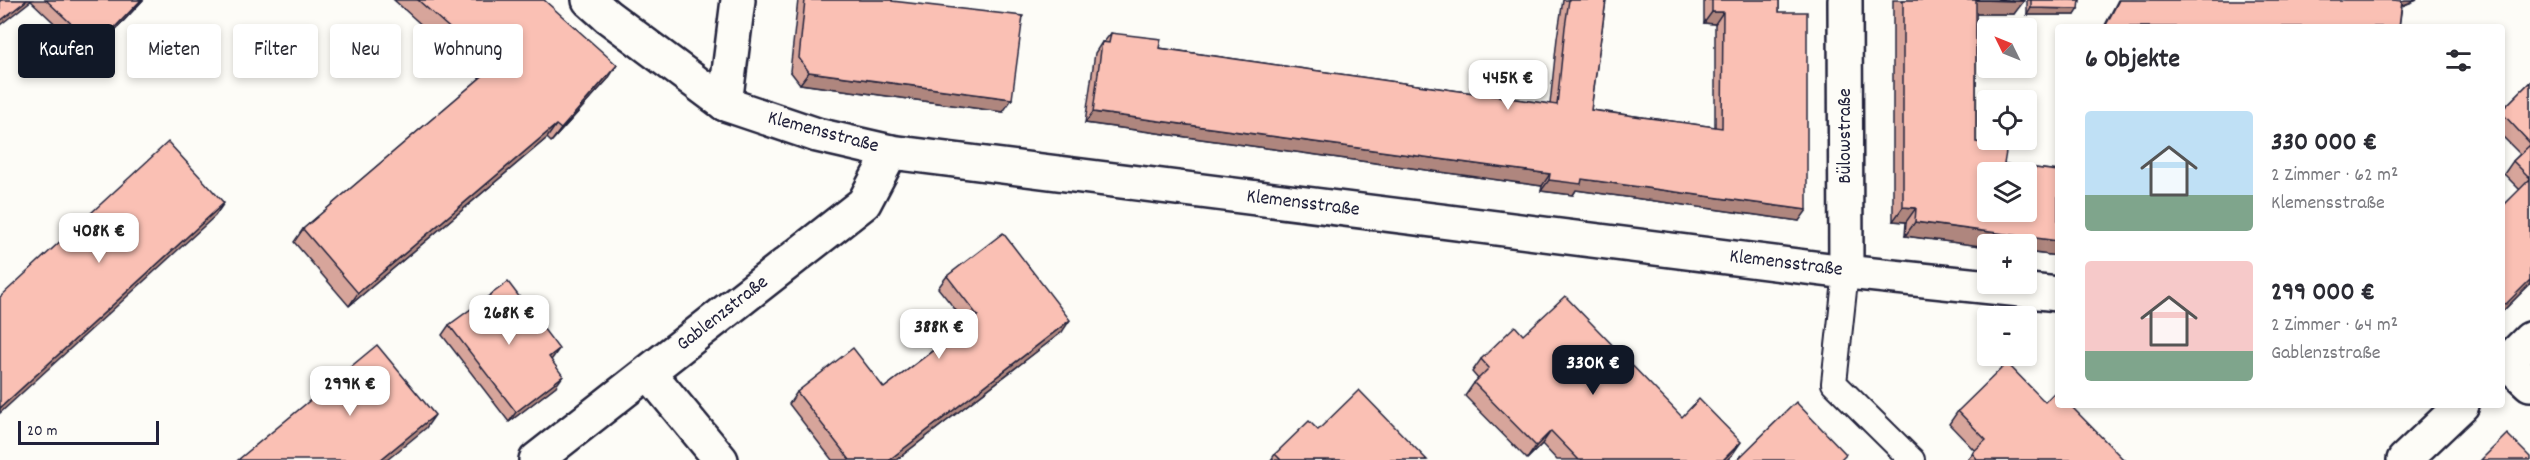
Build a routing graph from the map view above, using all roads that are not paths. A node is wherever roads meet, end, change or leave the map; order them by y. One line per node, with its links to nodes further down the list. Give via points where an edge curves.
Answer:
1 (589, 0): 4 (street, Klemensstraße)
2 (738, 0): 4 (street)
3 (1845, 0): 6 (street, Bülowstraße)
4 (724, 104): 5 (street, Klemensstraße, via 817,135)
5 (891, 152): 6 (street, Klemensstraße); 9 (street, Gablenzstraße, via 864,203)
6 (1846, 272): 7 (street, Klemensstraße); 14 (lane, via 1834,383)
7 (2055, 294)
8 (2510, 356): 10 (street)
9 (649, 373): 12 (street, Gablenzstraße); 13 (street)
10 (2530, 384)
11 (2459, 408): 15 (street)
12 (536, 460)
13 (721, 460)
14 (1912, 460)
15 (2404, 460)

